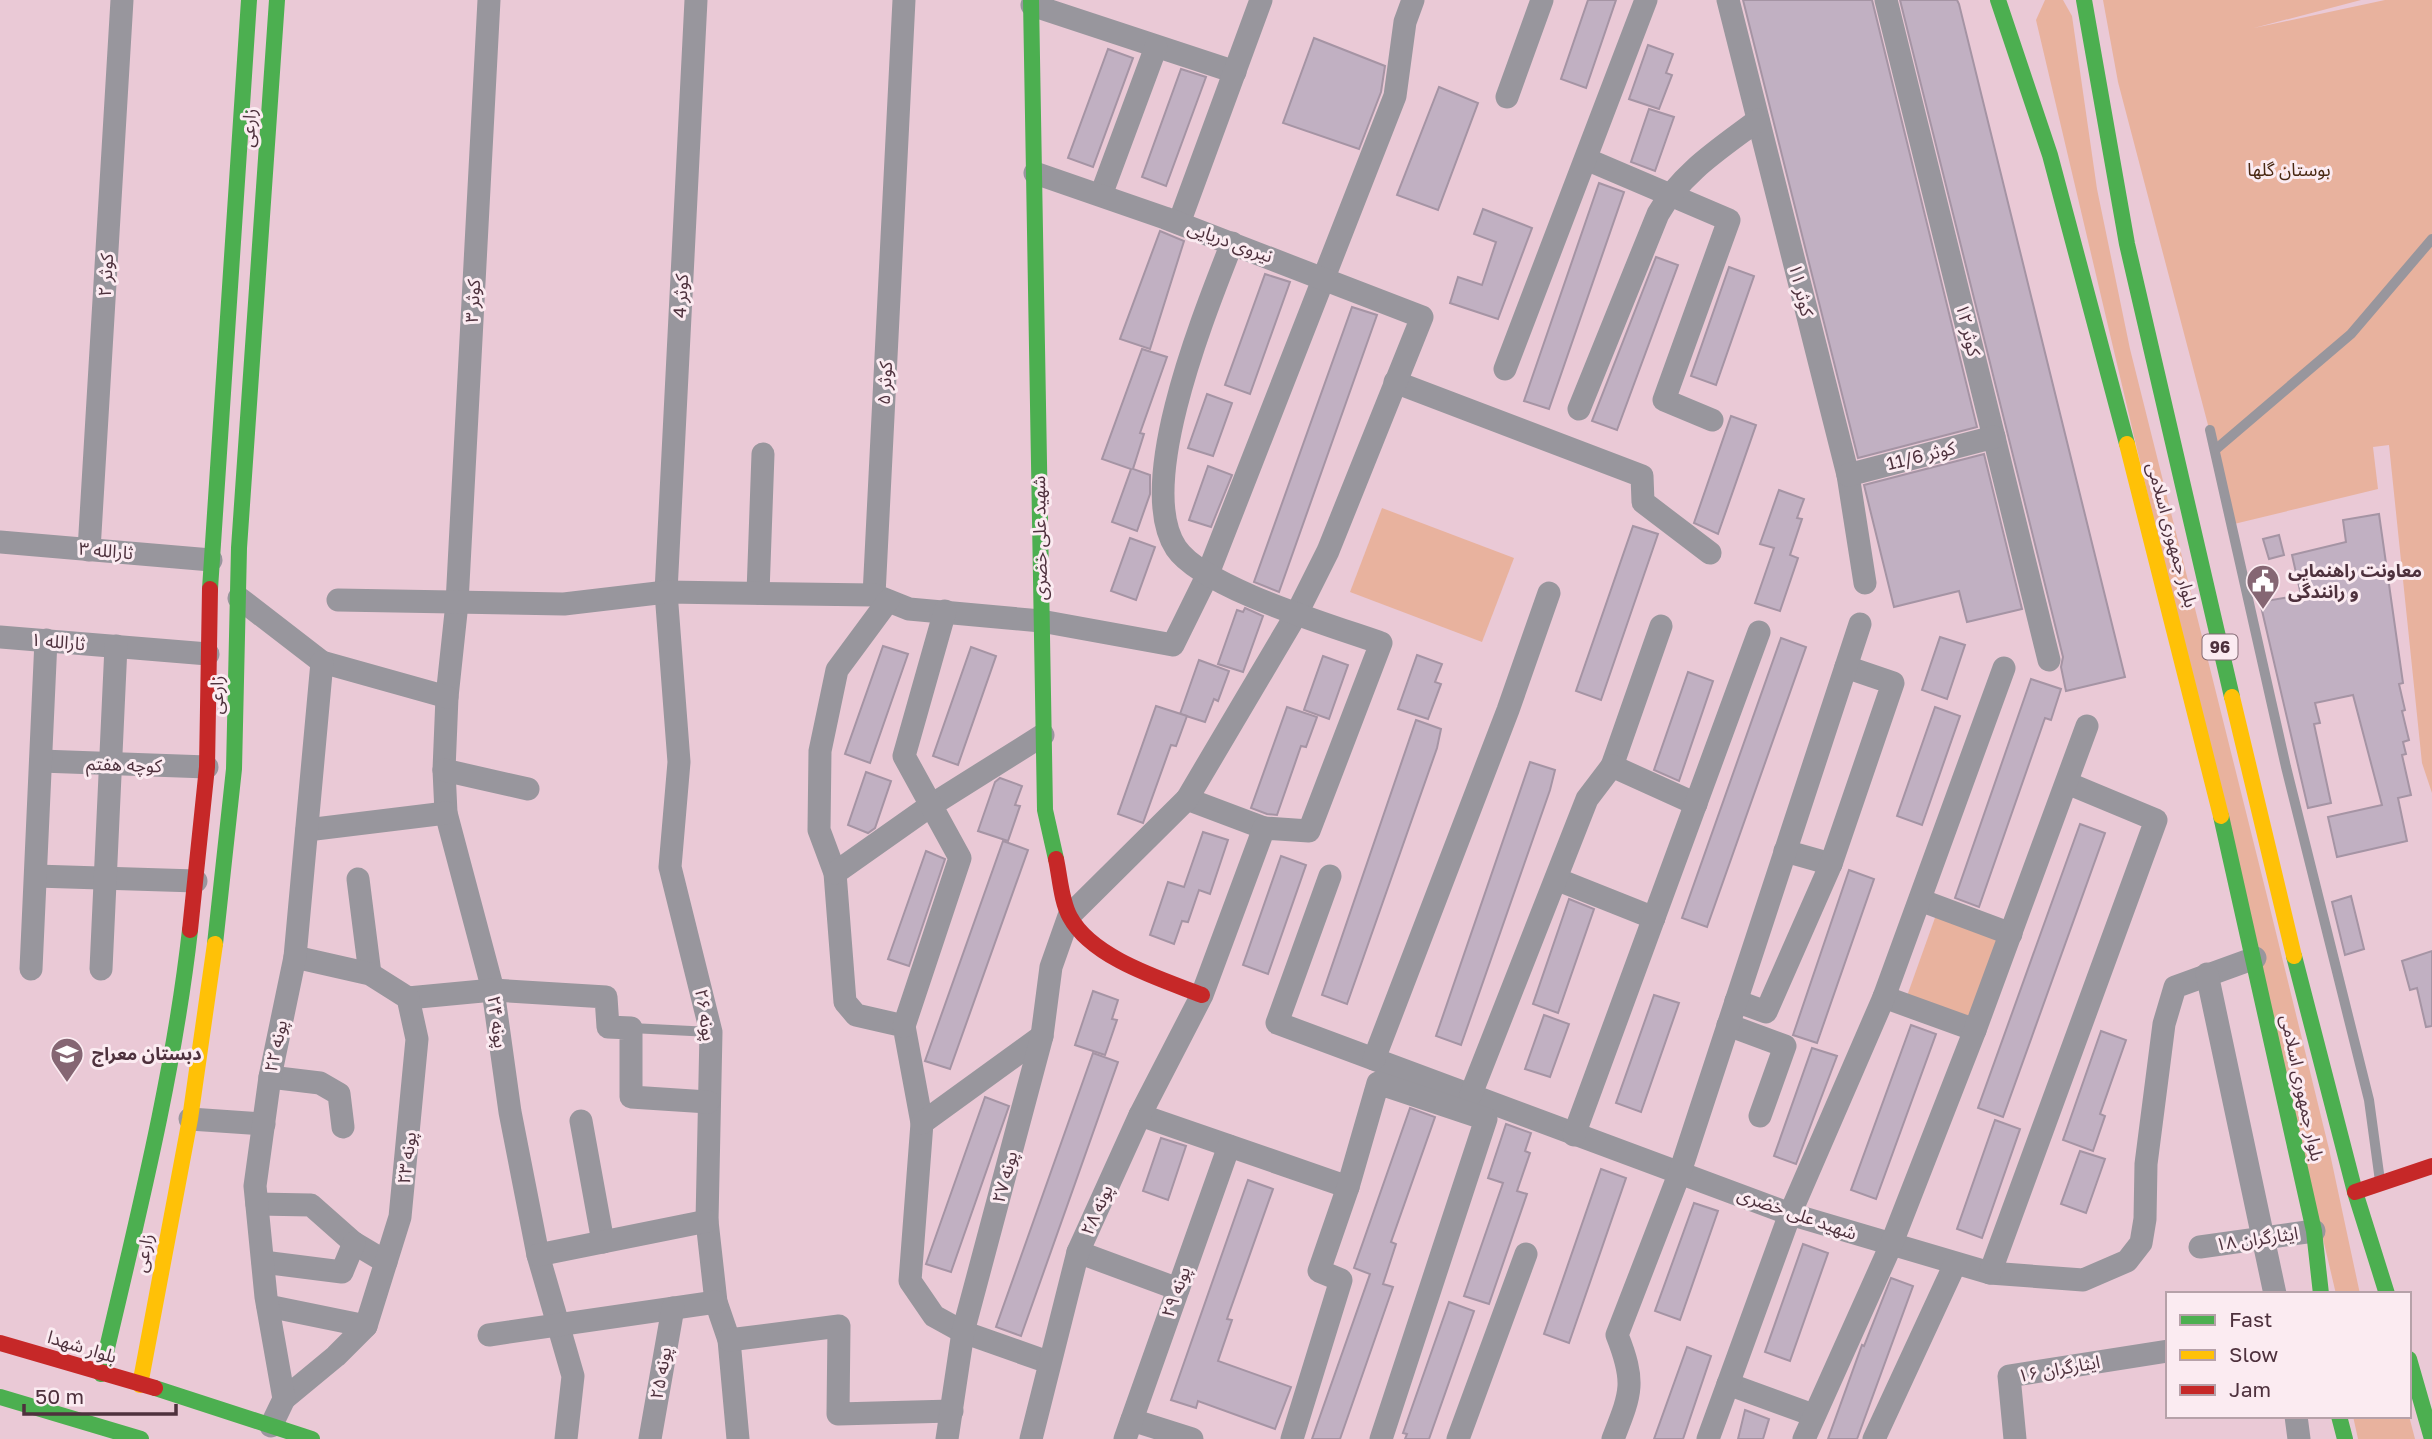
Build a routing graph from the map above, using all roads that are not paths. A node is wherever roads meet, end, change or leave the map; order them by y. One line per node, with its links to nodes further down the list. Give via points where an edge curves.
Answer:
1 (122, 0): 42 (street, کوثر ۲)
2 (249, 0): 44 (main road, زارعی)
3 (277, 0): 51 (main road, زارعی)
4 (489, 0): 54 (street, کوثر ۳)
5 (696, 0): 47 (street, کوثر 4)
6 (904, 0): 52 (street, کوثر ۵)
7 (1261, 0): 20 (street)
8 (1413, 0): 31 (street, via 1405,22 1395,96)
9 (1542, 0): 21 (street)
10 (1646, 0): 24 (street)
11 (1728, 0): 22 (street, کوثر ۱۱)
12 (1886, 0): 37 (street, کوثر ۱۲)
13 (1998, 0): 23 (main road, بلوار جمهوری اسلامی / 96)
14 (2077, 0): 18 (main road)
15 (2084, 0): 18 (main road, بلوار جمهوری اسلامی / 96)
16 (1031, 3): 19 (street); 25 (main road, شهید علی خضری)
17 (2026, 28): 23 (main road)
18 (2091, 30): 132 (main road, بلوار جمهوری اسلامی / 96, via 2127,244 2291,945)
19 (1156, 47): 20 (street); 27 (street)
20 (1235, 72): 28 (street)
21 (1507, 97)
22 (1758, 120): 26 (street); 40 (street, کوثر ۱۱)
23 (2050, 155): 99 (main road, بلوار جمهوری اسلامی / 96, via 2178,636)
24 (1586, 159): 26 (street); 32 (street)
25 (1035, 173): 27 (street, نیروی دریایی); 57 (main road, شهید علی خضری)
26 (1670, 192): 34 (street); 35 (street, via 1729,220 1664,400)
27 (1101, 195): 28 (street, نیروی دریایی)
28 (1179, 223): 30 (street, نیروی دریایی)
29 (2432, 239): 38 (lane, via 2351,334)
30 (1232, 243): 31 (street, نیروی دریایی); 45 (street, via 1185,373 1161,504 1176,548)
31 (1325, 277): 33 (street, نیروی دریایی, via 1422,317); 45 (street)
32 (1505, 369)
33 (1395, 382): 43 (street, via 1642,477 1643,502); 56 (street, via 1328,551)
34 (1579, 409)
35 (1712, 419)
36 (2210, 430): 38 (lane)
37 (1994, 437): 40 (street, کوثر 11/6); 65 (street, کوثر ۱۲)
38 (2215, 450): 130 (lane, via 2286,767 2369,1100)
39 (763, 454): 48 (street)
40 (1848, 475): 46 (street, کوثر ۱۱)
41 (0, 542): 42 (street, ثارالله ۳)
42 (89, 550): 44 (street, ثارالله ۳)
43 (1710, 554)
44 (211, 560): 50 (main road, زارعی)
45 (1207, 576): 56 (street); 57 (street, via 1173,645)
46 (1865, 583)
47 (666, 592): 48 (street); 54 (street, via 564,604); 113 (street, پونه ۲۶, via 679,762 670,867)
48 (758, 593): 52 (street)
49 (1549, 593): 115 (street)
50 (210, 597): 51 (main road); 64 (main road, زارعی)
51 (239, 598): 66 (street); 121 (main road, زارعی, via 226,863)
52 (881, 598): 55 (street, via 909,609); 87 (street, via 836,670 820,751 819,830)
53 (338, 600): 54 (street)
54 (457, 603): 69 (street, پونه ۲۴)
55 (944, 611): 57 (street); 81 (street, via 904,756)
56 (1297, 613): 79 (street); 83 (street, via 1381,643 1309,831)
57 (1041, 621): 71 (main road, شهید علی خضری)
58 (1860, 624): 67 (street)
59 (1661, 626): 74 (street)
60 (1759, 632): 80 (street)
61 (0, 637): 62 (street, ثارالله ۱)
62 (46, 640): 63 (street, ثارالله ۱); 72 (street)
63 (116, 646): 64 (street, ثارالله ۱); 73 (street)
64 (208, 654): 75 (main road, زارعی)
65 (2049, 660)
66 (322, 662): 69 (street); 84 (street, پونه ۲۲)
67 (1846, 667): 85 (street); 86 (street, via 1893,683)
68 (2004, 668): 94 (street)
69 (447, 697): 76 (street, پونه ۲۴)
70 (2087, 726): 77 (street)
71 (1043, 735): 81 (street); 95 (main road, شهید علی خضری, via 1045,810)
72 (41, 761): 73 (street, کوچه هفتم); 88 (street)
73 (111, 765): 75 (street, کوچه هفتم); 91 (street)
74 (1612, 766): 80 (street); 92 (street, via 1587,799)
75 (207, 767): 93 (main road, زارعی)
76 (444, 770): 78 (street); 82 (street, پونه ۲۴)
77 (2067, 783): 97 (street); 149 (street, via 2156,820)
78 (528, 789)
79 (1187, 799): 83 (street); 95 (street)
80 (1696, 804): 96 (street)
81 (930, 806): 87 (street); 110 (street, via 960,858)
82 (446, 813): 84 (street); 104 (street, پونه ۲۴)
83 (1264, 828): 105 (street, پونه ۲۸)
84 (307, 830): 98 (street, پونه ۲۲)
85 (1785, 850): 86 (street); 108 (street)
86 (1831, 864): 108 (street, via 1766,1012)
87 (835, 873): 110 (street, via 845,1002 856,1015)
88 (36, 876): 91 (street); 100 (street)
89 (1330, 876): 115 (street, شهید علی خضری, via 1277,1023)
90 (358, 878): 102 (street)
91 (106, 879): 93 (street); 101 (street)
92 (1556, 879): 96 (street); 117 (street)
93 (196, 881): 167 (main road, زارعی, via 180,1017 164,1103)
94 (1920, 900): 97 (street); 107 (street)
95 (1069, 916): 105 (main road, شهید علی خضری, via 1090,942 1145,973); 114 (street, پونه ۲۷, via 1051,967)
96 (1654, 918): 126 (street)
97 (2011, 934): 112 (street)
98 (295, 957): 102 (street); 116 (street, پونه ۲۲)
99 (2255, 958): 103 (street, شهید علی خضری); 136 (main road, بلوار جمهوری اسلامی / 96)
100 (32, 969)
101 (101, 970)
102 (370, 974): 106 (street)
103 (2207, 974): 137 (street); 149 (street, شهید علی خضری, via 2175,987 2164,1024 2141,1243 2127,1261 2083,1280)
104 (493, 990): 106 (street); 111 (street, via 606,997 608,1027); 144 (street, پونه ۲۴, via 510,1112)
105 (1202, 995): 119 (street, پونه ۲۸)
106 (408, 998): 146 (street, پونه ۲۳, via 417,1039 412,1118 400,1217)
107 (1884, 998): 112 (street); 134 (street)
108 (1736, 1002): 109 (street)
109 (1728, 1025): 120 (street, via 1785,1046); 129 (street)
110 (904, 1026): 123 (street)
111 (631, 1028): 113 (lane); 118 (street, via 631,1097)
112 (1975, 1030): 140 (street)
113 (711, 1032): 118 (street, پونه ۲۶)
114 (1042, 1036): 123 (street); 160 (street, پونه ۲۷)
115 (1374, 1059): 117 (street, شهید علی خضری)
116 (270, 1076): 124 (street, پونه ۲۲); 125 (street, via 320,1083 338,1094)
117 (1471, 1094): 126 (street, شهید علی خضری)
118 (708, 1102): 135 (street, پونه ۲۶)
119 (1140, 1115): 127 (street); 142 (street, پونه ۲۸)
120 (1760, 1116)
121 (190, 1119): 124 (street); 169 (main road, زارعی)
122 (581, 1121): 138 (street)
123 (922, 1123): 160 (street, via 910,1281 934,1316)
124 (264, 1124): 133 (street, پونه ۲۲)
125 (343, 1128)
126 (1574, 1135): 129 (street, شهید علی خضری)
127 (1229, 1146): 131 (street); 150 (street, پونه ۲۹)
128 (2432, 1166): 130 (main road)
129 (1680, 1172): 134 (street, شهید علی خضری); 189 (street, via 1617,1335 1628,1363 1630,1394)
130 (2380, 1184): 132 (main road)
131 (1348, 1187): 186 (street, via 1319,1271 1341,1280); 187 (street, via 1378,1083 1486,1119)
132 (2355, 1192): 154 (main road, بلوار جمهوری اسلامی / 96)
133 (257, 1204): 139 (street, via 311,1205); 145 (street, پونه ۲۲)
134 (1790, 1214): 140 (street, شهید علی خضری); 168 (street)
135 (707, 1222): 138 (street); 155 (street, پونه ۲۶)
136 (2314, 1231): 137 (street, ایثارگران ۱۸); 153 (main road, بلوار جمهوری اسلامی / 96)
137 (2263, 1238): 141 (street, ایثارگران ۱۸); 152 (street)
138 (603, 1242): 144 (street)
139 (354, 1243): 146 (street); 148 (street)
140 (1891, 1245): 147 (street, شهید علی خضری); 173 (street)
141 (2200, 1247)
142 (1078, 1252): 150 (street); 165 (street, پونه ۲۸)
143 (1526, 1254): 188 (street)
144 (538, 1255): 159 (street, پونه ۲۴)
145 (263, 1262): 148 (street); 156 (street, پونه ۲۲)
146 (386, 1262): 151 (street, پونه ۲۳)
147 (1955, 1264): 149 (street, شهید علی خضری); 192 (street)
148 (342, 1272): 151 (street)
149 (1990, 1273)
150 (1178, 1289): 177 (street, پونه ۲۹)
151 (376, 1292): 158 (street, پونه ۲۳)
152 (2275, 1292)
153 (2321, 1292)
154 (2386, 1292)
155 (716, 1302): 157 (street); 162 (street, پونه ۲۶)
156 (268, 1306): 158 (street); 171 (street, پونه ۲۲)
157 (673, 1308): 159 (street); 181 (street, پونه ۲۵)
158 (366, 1326): 171 (street, پونه ۲۳)
159 (559, 1327): 161 (street); 180 (street, پونه ۲۴, via 572,1376)
160 (964, 1332): 165 (street); 172 (street, پونه ۲۷)
161 (488, 1335)
162 (729, 1340): 172 (street, via 839,1326 838,1414); 182 (street, پونه ۲۶)
163 (0, 1343): 167 (main road, بلوار شهدا)
164 (2166, 1351): 193 (street, ایثارگران ۱۶, via 2010,1376)
165 (1048, 1362): 184 (street, پونه ۲۸)
166 (2418, 1366): 196 (main road)
167 (101, 1374): 169 (main road, بلوار شهدا)
168 (1728, 1384): 173 (street); 190 (street)
169 (140, 1385): 176 (main road, بلوار شهدا)
170 (0, 1397): 178 (main road)
171 (284, 1399): 176 (street)
172 (951, 1411): 183 (street, پونه ۲۷)
173 (1813, 1415): 191 (street)
174 (2296, 1418): 194 (street)
175 (2340, 1418): 195 (main road)
176 (271, 1426): 179 (main road, بلوار شهدا)
177 (1128, 1429): 185 (street)
178 (132, 1438)
179 (312, 1439)
180 (566, 1439)
181 (650, 1439)
182 (738, 1439)
183 (947, 1439)
184 (1031, 1439)
185 (1192, 1439)
186 (1292, 1439)
187 (1381, 1439)
188 (1458, 1439)
189 (1613, 1439)
190 (1707, 1439)
191 (1804, 1439)
192 (1874, 1439)
193 (2015, 1439)
194 (2299, 1439)
195 (2345, 1439)
196 (2432, 1439)

